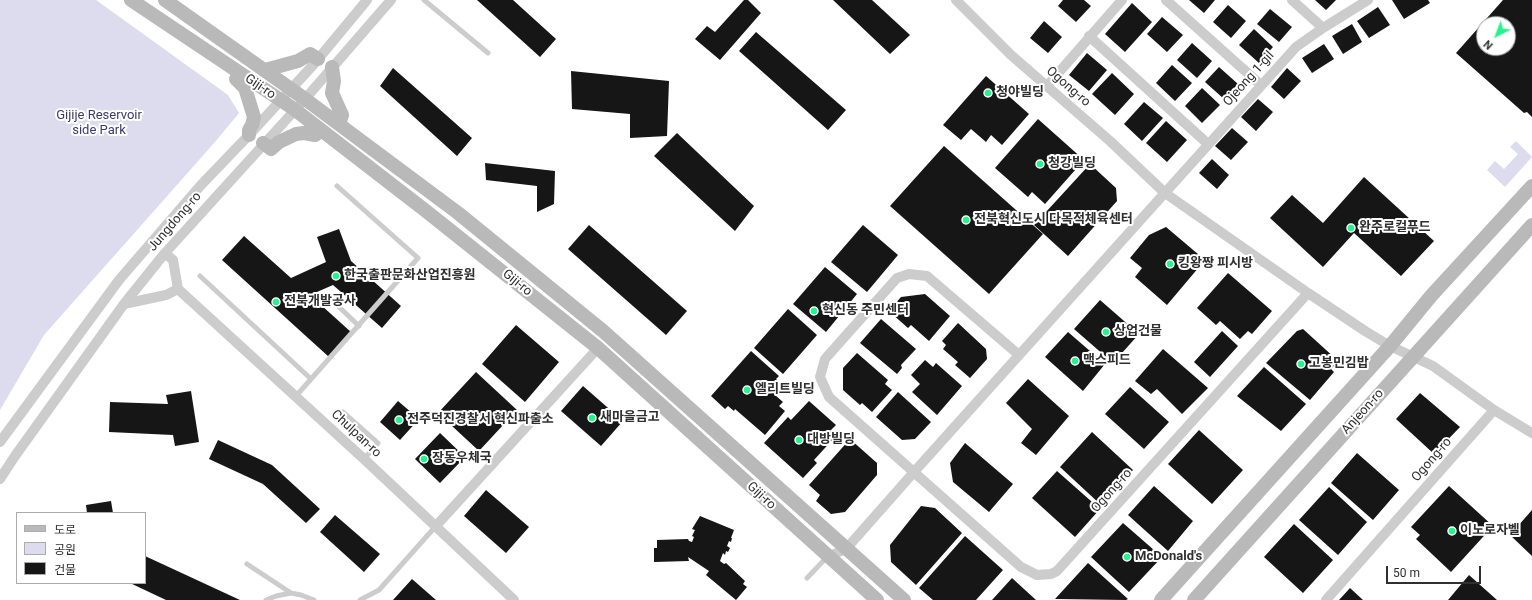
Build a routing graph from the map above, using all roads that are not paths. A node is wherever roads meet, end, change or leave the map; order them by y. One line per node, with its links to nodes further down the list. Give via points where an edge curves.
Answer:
1 (131, 0): 17 (street, Giji-ro)
2 (165, 0): 16 (street, Giji-ro)
3 (367, 0): 14 (street, Jungdong-ro)
4 (391, 0): 15 (street, Jungdong-ro)
5 (424, 0): 13 (lane)
6 (956, 0): 19 (street, Ogong-ro)
7 (1122, 0): 12 (street)
8 (1166, 0): 18 (street)
9 (1292, 0): 11 (street)
10 (1368, 0): 11 (street, Ojeong 1-gil)
11 (1323, 28): 18 (street, Ojeong 1-gil, via 1296,47)
12 (1089, 36): 19 (street); 28 (street)
13 (488, 53)
14 (318, 59): 16 (street, via 310,54 298,61); 20 (street, Jungdong-ro)
15 (332, 67): 21 (street, Jungdong-ro); 24 (street, via 332,93 342,115)
16 (265, 70): 20 (street, Giji-ro)
17 (240, 74): 22 (street, Giji-ro); 26 (street, via 236,79 246,88 254,117)
18 (1261, 85): 28 (street, Ojeong 1-gil)
19 (1047, 86): 31 (street, Ogong-ro)
20 (291, 89): 21 (street, Giji-ro); 22 (street, Jungdong-ro)
21 (305, 99): 23 (street, Jungdong-ro); 24 (street, Giji-ro)
22 (281, 101): 23 (street, Giji-ro); 26 (street, Jungdong-ro)
23 (294, 109): 25 (street, Giji-ro); 27 (street, Jungdong-ro)
24 (339, 124): 54 (street, Giji-ro, via 458,213 602,331)
25 (321, 130): 27 (street, via 315,135 296,134 271,149); 41 (street, Giji-ro)
26 (249, 135): 49 (street, Jungdong-ro, via 201,185 119,280)
27 (264, 143): 33 (street, Jungdong-ro)
28 (1208, 144): 31 (street, Ojeong 1-gil)
29 (337, 186): 39 (lane, via 418,258)
30 (1532, 186): 40 (street, via 1431,296)
31 (1165, 192): 36 (street, Ogong-ro); 42 (street)
32 (1532, 225): 43 (street, Anjeon-ro)
33 (165, 252): 35 (street, via 173,260); 37 (street, Jungdong-ro)
34 (200, 276): 44 (lane)
35 (178, 289): 37 (street, via 166,295); 45 (street, Chulpan-ro)
36 (1308, 292): 40 (street, Ogong-ro); 51 (street, Ogong-ro, via 1057,571 1051,574 1037,575 1021,567)
37 (124, 304): 52 (street, Jungdong-ro)
38 (337, 305): 39 (lane)
39 (359, 326): 44 (lane)
40 (1390, 346): 43 (street, Ogong-ro); 65 (street)
41 (598, 348): 53 (street); 55 (street, Giji-ro)
42 (1019, 355): 51 (street); 51 (street, Ogong-ro, via 927,276 909,274 897,278 824,359 820,377 829,397)
43 (1413, 357): 46 (street, Ogong-ro, via 1433,366); 66 (street, Anjeon-ro)
44 (311, 379): 45 (lane)
45 (296, 396): 50 (street, Chulpan-ro)
46 (1494, 410): 48 (street, Ogong-ro); 67 (street, Ogong-ro)
47 (343, 412): 50 (lane, via 378,443)
48 (1532, 433)
49 (0, 442)
50 (364, 459): 53 (street, Chulpan-ro)
51 (914, 472): 54 (street)
52 (0, 479)
53 (435, 526): 61 (lane, via 379,590); 62 (street, Chulpan-ro)
54 (846, 549): 55 (street); 64 (street, Giji-ro)
55 (828, 557): 57 (lane); 63 (street, Giji-ro)
56 (247, 564): 58 (lane)
57 (807, 578)
58 (291, 593): 59 (lane); 60 (lane)
59 (266, 600)
60 (314, 600)
61 (360, 600)
62 (514, 600)
63 (877, 600)
64 (904, 600)
65 (1161, 600)
66 (1194, 600)
67 (1326, 600)

